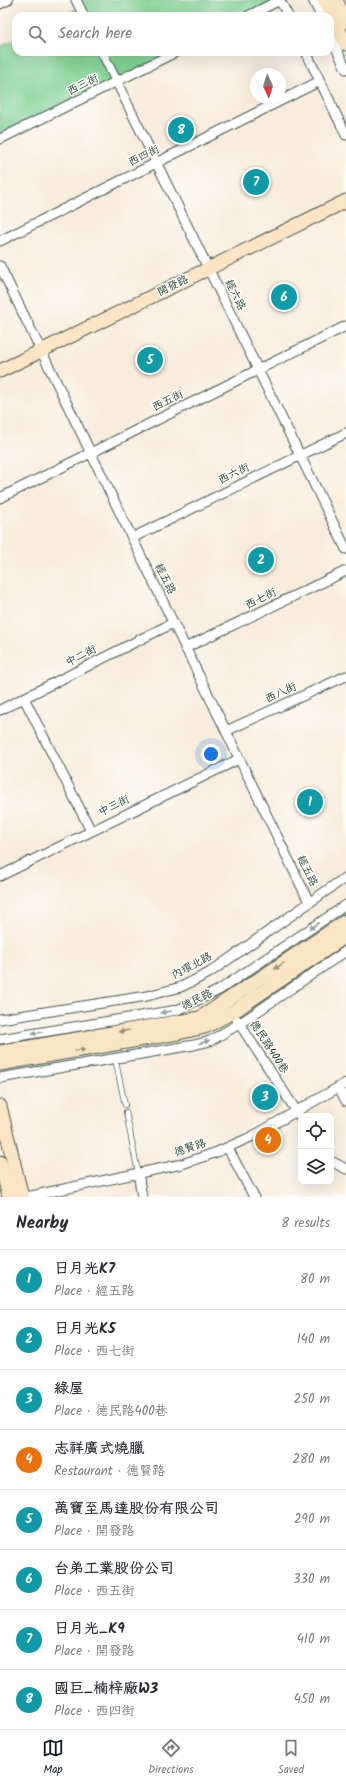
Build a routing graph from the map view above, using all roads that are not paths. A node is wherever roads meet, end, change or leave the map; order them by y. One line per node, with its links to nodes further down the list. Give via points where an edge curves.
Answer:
1 (8, 0): 7 (street)
2 (76, 0): 8 (street)
3 (280, 0): 9 (street); 10 (street)
4 (313, 0): 11 (street)
5 (324, 0): 12 (street)
6 (336, 0): 14 (street)
7 (0, 4)
8 (82, 12)
9 (256, 12)
10 (286, 12)
11 (319, 12)
12 (330, 12)
13 (334, 20): 16 (street)
14 (346, 21)
15 (334, 43): 20 (street)
16 (346, 44)
17 (104, 56): 22 (street, 經六路)
18 (168, 56): 22 (street, 西三街)
19 (308, 56): 21 (street)
20 (346, 68)
21 (320, 81): 23 (street); 25 (street, 西四街)
22 (116, 82): 24 (street, 西三街); 25 (street, 經六路)
23 (346, 135)
24 (0, 139)
25 (156, 163): 27 (street, 西四街); 29 (street, 經六路)
26 (346, 201): 29 (street, 開發路)
27 (0, 241)
28 (0, 266): 31 (street, 經五路)
29 (208, 268): 31 (street, 開發路); 32 (street, 經六路)
30 (346, 326): 32 (street, 西五街)
31 (41, 351): 33 (street, 開發路); 35 (street, 經五路)
32 (258, 370): 35 (street, 西五街); 36 (street, 經六路)
33 (0, 371)
34 (346, 433): 36 (street, 西六街)
35 (91, 453): 37 (street, 西五街); 38 (street, 經五路)
36 (300, 455): 38 (street, 西六街); 39 (street, 經六路)
37 (0, 498)
38 (132, 538): 41 (street, 經五路)
39 (346, 549)
40 (346, 571): 42 (street, 西七街)
41 (173, 623): 42 (street, 經五路); 44 (street, 中二街)
42 (186, 648): 46 (street, 經五路)
43 (346, 676): 46 (street, 西八街)
44 (24, 698): 45 (street, 中二街); 48 (street)
45 (0, 710)
46 (226, 731): 47 (street, 經五路)
47 (239, 759): 48 (street, 中三街); 51 (street, 經五路)
48 (91, 831): 49 (street, 中三街)
49 (0, 876)
50 (346, 877): 51 (street, 內環北路)
51 (309, 902): 58 (street, 內環北路, via 209,973 181,987 147,996)
52 (346, 905): 56 (street, 德民路, one-way to 56)
53 (346, 921): 57 (street, 德民路, one-way to 57)
54 (346, 936): 57 (street, 德民路)
55 (346, 951): 59 (street)
56 (219, 990): 57 (street, 德民路400巷); 60 (street, 德民路, one-way to 60, via 177,1010)
57 (229, 1007): 59 (street, 德民路400巷); 61 (street, 德民路, one-way to 61, via 200,1018); 63 (street, 德民路, one-way to 57, via 205,1027)
58 (0, 1019)
59 (240, 1024): 62 (street, one-way to 59, via 194,1045 210,1040); 70 (street, 德民路400巷)
60 (0, 1039)
61 (0, 1052)
62 (115, 1058): 64 (street); 67 (lane)
63 (0, 1064)
64 (0, 1078)
65 (342, 1085): 66 (street); 71 (street, 德賢路)
66 (346, 1101)
67 (125, 1104)
68 (0, 1106): 79 (street)
69 (126, 1112): 77 (lane)
70 (298, 1113)
71 (300, 1113)
72 (298, 1114): 73 (street, 德賢路)
73 (228, 1148): 77 (street, 德賢路, via 182,1164); 82 (street)
74 (0, 1162): 78 (street)
75 (334, 1163): 76 (street)
76 (346, 1169)
77 (138, 1173): 80 (street, 德賢路); 81 (street)
78 (9, 1197)
79 (22, 1197)
80 (26, 1197)
81 (142, 1197)
82 (254, 1197)

